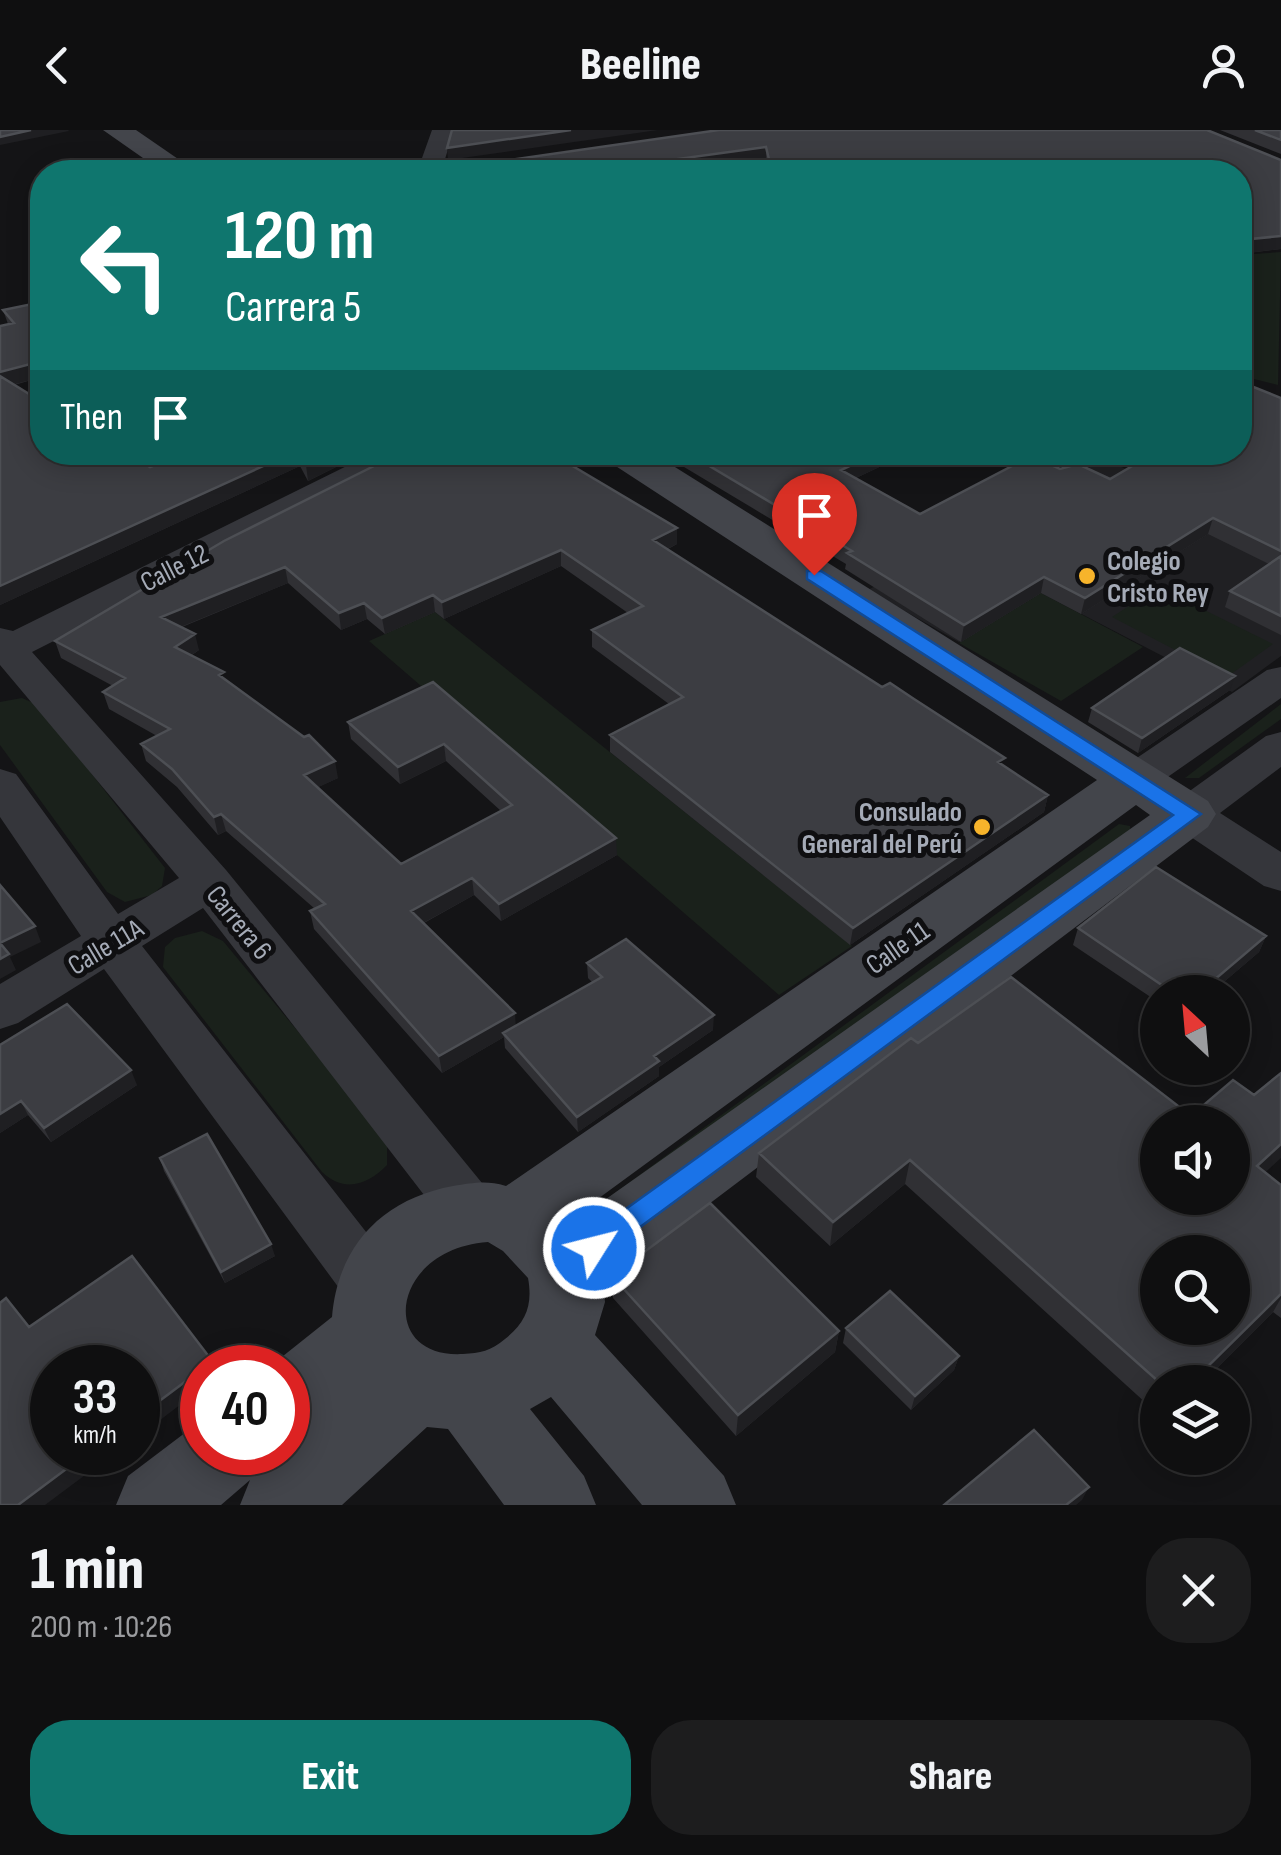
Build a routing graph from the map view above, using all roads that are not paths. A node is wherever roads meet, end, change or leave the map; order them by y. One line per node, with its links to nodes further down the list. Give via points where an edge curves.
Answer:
1 (116, 130): 3 (street)
2 (443, 130): 4 (street)
3 (163, 160)
4 (432, 160)
5 (375, 465): 7 (street, Calle 12)
6 (642, 465): 10 (street)
7 (4, 647): 14 (street, Carrera 6)
8 (1281, 678): 10 (street, Calle 11)
9 (1281, 746): 12 (street)
10 (1134, 780): 12 (street); 17 (street, Calle 11)
11 (0, 784): 15 (street)
12 (1189, 814): 13 (street); 18 (street)
13 (1281, 874)
14 (209, 882): 15 (street, Calle 11A); 17 (street, Carrera 6)
15 (112, 942): 16 (street, Calle 11A); 19 (street)
16 (0, 1009)
17 (493, 1215): 18 (street, via 546,1239); 19 (street, via 444,1216 399,1241)
18 (558, 1307): 19 (street, via 531,1368 502,1385); 25 (street)
19 (407, 1349): 20 (street); 23 (street); 24 (street)
20 (310, 1391)
21 (194, 1475): 22 (street)
22 (157, 1505)
23 (281, 1505)
24 (555, 1505)
25 (695, 1505)

